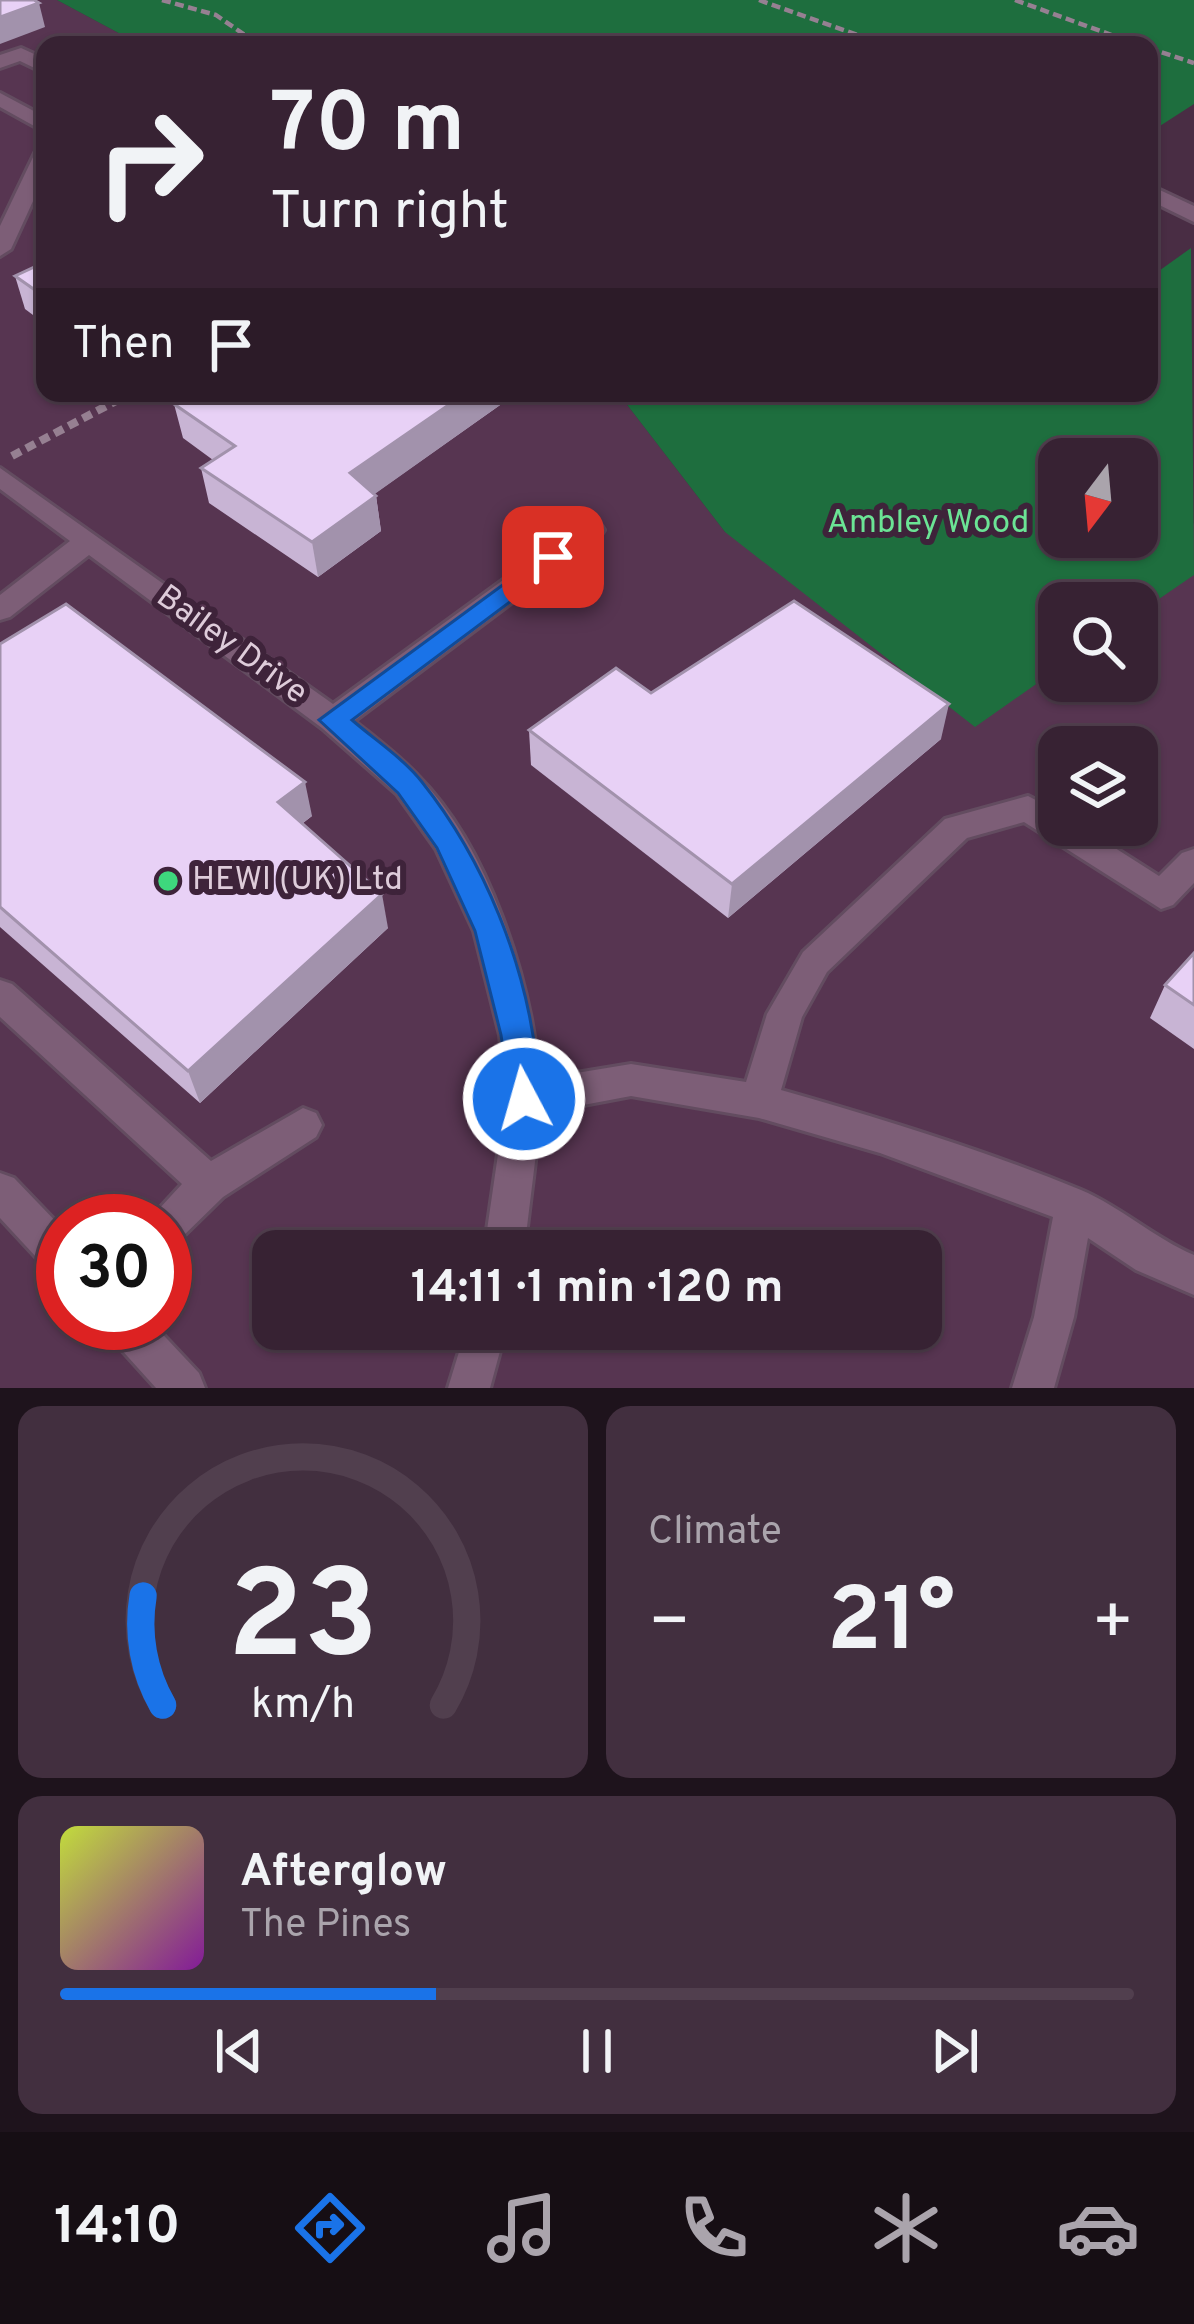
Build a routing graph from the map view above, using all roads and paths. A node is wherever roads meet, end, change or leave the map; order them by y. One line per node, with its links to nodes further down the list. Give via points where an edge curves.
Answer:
1 (162, 0): 4 (path, via 216,15)
2 (759, 0): 5 (path)
3 (1015, 0): 6 (path)
4 (246, 36)
5 (861, 36)
6 (1105, 36)
7 (1158, 51): 10 (path)
8 (0, 62): 9 (street, via 21,54)
9 (36, 62)
10 (1194, 63)
11 (0, 99): 12 (street)
12 (36, 121)
13 (36, 172): 16 (street)
14 (1158, 196): 15 (street)
15 (1194, 215)
16 (0, 249)
17 (113, 402): 18 (path)
18 (0, 462)
19 (0, 476): 21 (street, Bailey Drive)
20 (590, 530): 23 (street)
21 (86, 542): 22 (street); 23 (street, Bailey Drive)
22 (0, 610)
23 (333, 720): 26 (street, Bailey Drive, via 409,785 448,842 491,931 518,1035)
24 (1194, 862): 27 (street, via 1161,895 1028,808 956,828 814,962 785,1014)
25 (0, 995): 29 (street)
26 (524, 1099): 27 (street, via 631,1080); 34 (street, Bailey Drive)
27 (759, 1101): 32 (street)
28 (303, 1125): 29 (street)
29 (209, 1184): 31 (street)
30 (0, 1191): 33 (street)
31 (192, 1201)
32 (1074, 1206): 35 (street); 40 (street)
33 (36, 1229)
34 (507, 1230)
35 (1194, 1275)
36 (149, 1350): 38 (street)
37 (480, 1350): 39 (street)
38 (184, 1388)
39 (469, 1388)
40 (1033, 1388)

